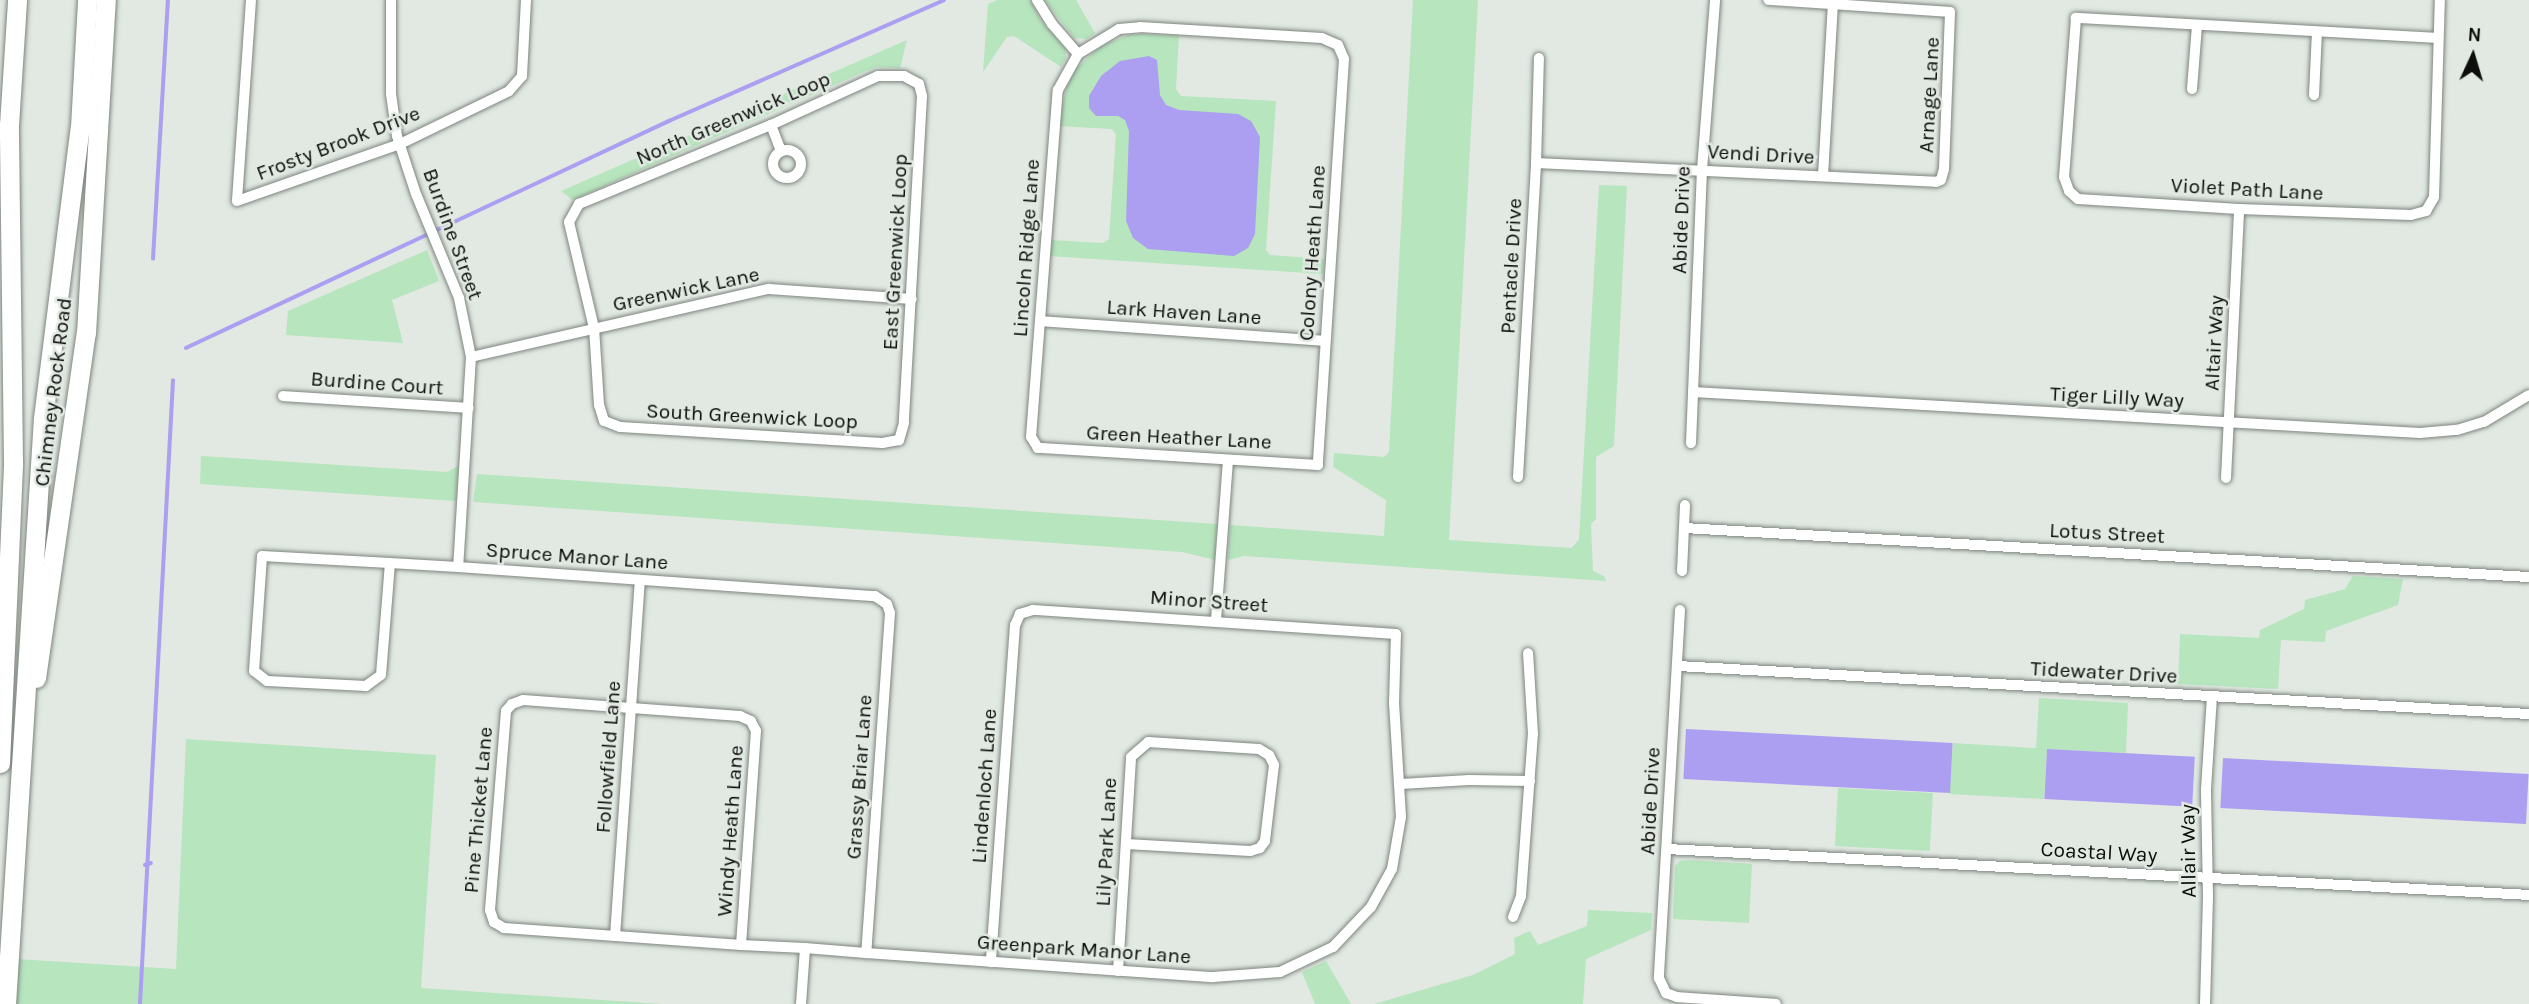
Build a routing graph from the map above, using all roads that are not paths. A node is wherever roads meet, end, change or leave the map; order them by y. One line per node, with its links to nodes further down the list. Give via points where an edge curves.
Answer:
1 (17, 0): 62 (highway, via 9,125 13,463)
2 (87, 0): 65 (highway, via 80,127 43,418)
3 (106, 0): 65 (highway, Chimney Rock Road, via 86,332)
4 (251, 0): 21 (street, Frosty Brook Drive, via 237,201)
5 (391, 0): 21 (street, Burdine Street, via 391,94)
6 (526, 0): 21 (street, Frosty Brook Drive, via 522,76 509,91)
7 (1037, 0): 15 (street)
8 (1715, 0): 24 (street, Abide Drive)
9 (1768, 0): 11 (street)
10 (2440, 0): 14 (street)
11 (1833, 2): 25 (street); 26 (street, Arnage Lane, via 1950,12)
12 (2197, 25): 13 (street); 18 (street); 27 (street, Violet Path Lane, via 2077,19 2064,177 2068,191 2078,199)
13 (2318, 32): 14 (street); 19 (street)
14 (2438, 38): 27 (street, Violet Path Lane, via 2434,197 2426,211 2411,215)
15 (1078, 54): 29 (street, Lincoln Ridge Lane, via 1058,90); 31 (street, Colony Heath Lane, via 1119,29 1140,27 1322,38 1338,45 1344,59)
16 (1539, 58): 23 (street, Pentacle Drive)
17 (904, 76): 20 (street, North Greenwick Loop, via 878,76); 28 (street, East Greenwick Loop, via 919,84 922,96)
18 (2192, 89)
19 (2314, 95)
20 (771, 125): 22 (street); 30 (street, North Greenwick Loop, via 579,204 569,222)
21 (400, 144): 32 (street, Burdine Street, via 459,298)
22 (781, 151)
23 (1536, 163): 24 (street, Vendi Drive); 43 (street, Pentacle Drive)
24 (1702, 170): 25 (street, Vendi Drive); 33 (street, Abide Drive)
25 (1823, 176): 26 (street, Vendi Drive)
26 (1941, 180)
27 (2239, 209): 37 (street, Altair Way)
28 (912, 299): 30 (street, Greenwick Lane, via 769,289); 38 (street, East Greenwick Loop)
29 (1040, 321): 31 (street, Lark Haven Lane); 40 (street, Lincoln Ridge Lane, via 1031,437)
30 (594, 328): 32 (street, Greenwick Lane); 38 (street, South Greenwick Loop, via 599,405 604,421 620,427 882,443)
31 (1325, 341): 42 (street, Colony Heath Lane)
32 (471, 357): 36 (street, Burdine Street)
33 (1693, 392): 37 (street, Tiger Lilly Way); 39 (street, Abide Drive)
34 (2529, 395): 37 (street, Tiger Lilly Way, via 2484,422 2440,432)
35 (283, 396): 36 (street, Burdine Court)
36 (469, 408): 48 (street, Burdine Street)
37 (2229, 423): 44 (street, Altair Way)
38 (899, 440)
39 (1691, 443)
40 (1038, 448): 41 (street, Green Heather Lane)
41 (1228, 460): 42 (street, Green Heather Lane); 55 (street)
42 (1318, 465)
43 (1518, 477)
44 (2226, 478)
45 (1685, 505): 46 (street)
46 (1684, 528): 49 (street); 50 (street, Lotus Street)
47 (390, 563): 47 (street, Spruce Manor Lane, via 381,675 366,686 268,681 254,671 262,556); 48 (street, Spruce Manor Lane)
48 (458, 567): 51 (street, Spruce Manor Lane)
49 (1682, 571)
50 (2529, 577)
51 (640, 580): 52 (street, Spruce Manor Lane, via 875,596); 60 (street, Followfield Lane)
52 (887, 604): 75 (street, Grassy Briar Lane, via 890,613)
53 (1680, 610): 58 (street, Abide Drive)
54 (1020, 614): 55 (street, Minor Street, via 1033,610); 76 (street, Lindenloch Lane, via 1015,625)
55 (1216, 620): 56 (street, Minor Street)
56 (1396, 634): 64 (street, Greenpark Manor Lane, via 1394,704)
57 (1528, 653): 63 (street, via 1533,692)
58 (1678, 666): 59 (street, Tidewater Drive); 67 (street, Abide Drive)
59 (2212, 697): 61 (street, Tidewater Drive); 68 (street, Allair Way)
60 (631, 708): 71 (street, Pine Thicket Lane, via 523,701 506,711 490,910); 72 (street, Followfield Lane); 73 (street, Windy Heath Lane, via 740,716 751,721 756,731)
61 (2529, 715)
62 (0, 763)
63 (1530, 781): 64 (street); 70 (street, via 1521,896)
64 (1401, 783): 77 (street, Greenpark Manor Lane, via 1401,817 1392,869 1371,907 1333,947 1280,972 1213,977)
65 (18, 786): 78 (highway)
66 (1126, 844): 66 (street, Lily Park Lane, via 1131,757 1148,742 1259,748 1269,755 1274,765 1265,841 1260,848); 77 (street, Lily Park Lane)
67 (1667, 849): 68 (street, Coastal Way); 80 (street, Abide Drive, via 1659,978 1666,993 1695,1000)
68 (2206, 877): 69 (street, Coastal Way); 81 (street, Allair Way)
69 (2529, 895)
70 (1513, 917)
71 (494, 922): 72 (street, Greenpark Manor Lane, via 504,928)
72 (615, 936): 73 (street, Greenpark Manor Lane)
73 (741, 944): 74 (street, Greenpark Manor Lane)
74 (805, 948): 75 (street, Greenpark Manor Lane); 79 (street)
75 (866, 953): 76 (street, Greenpark Manor Lane)
76 (991, 962): 77 (street, Greenpark Manor Lane)
77 (1118, 971)
78 (6, 1004)
79 (801, 1004)
80 (1776, 1004)
81 (2205, 1004)

